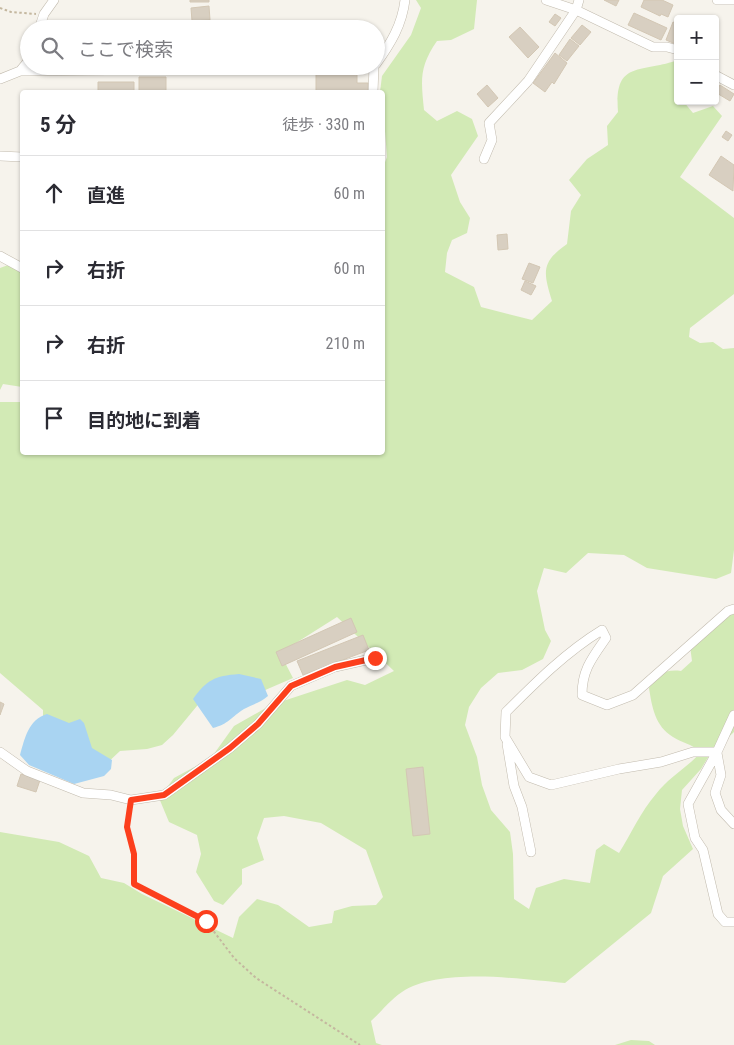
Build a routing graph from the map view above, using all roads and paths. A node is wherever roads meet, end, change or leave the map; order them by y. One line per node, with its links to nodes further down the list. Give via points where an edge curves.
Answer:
1 (54, 0): 9 (street)
2 (405, 0): 12 (street, via 403,18)
3 (546, 0): 8 (street)
4 (579, 0): 8 (street)
5 (717, 0): 6 (street)
6 (734, 0)
7 (0, 8): 9 (path)
8 (576, 10): 11 (street, via 653,47); 21 (street, via 528,81 489,123 492,140)
9 (44, 14): 10 (street)
10 (42, 20)
11 (674, 49)
12 (385, 52)
13 (20, 71): 16 (street)
14 (374, 75): 18 (street)
15 (719, 77): 17 (street)
16 (0, 79)
17 (734, 85)
18 (373, 90)
19 (0, 156): 20 (street)
20 (20, 158)
21 (484, 159)
22 (0, 256): 23 (street)
23 (20, 267)
24 (734, 609): 27 (street, via 633,695 607,705 582,695 582,677 606,638 602,630 582,642 506,712)
25 (375, 658): 30 (street, via 335,667 291,686 258,724 230,748 164,795)
26 (734, 715): 29 (street)
27 (505, 737): 29 (street, via 529,776 551,785 694,752); 32 (street)
28 (0, 752): 30 (street, via 27,771 83,793)
29 (717, 752): 31 (street, via 721,774 715,793 721,810); 33 (street, via 688,804 694,838 703,850 718,914 725,922)
30 (131, 800): 34 (path, via 127,827 134,854 134,884 206,921 234,958 256,978)
31 (734, 824)
32 (531, 852)
33 (734, 922)
34 (360, 1045)

